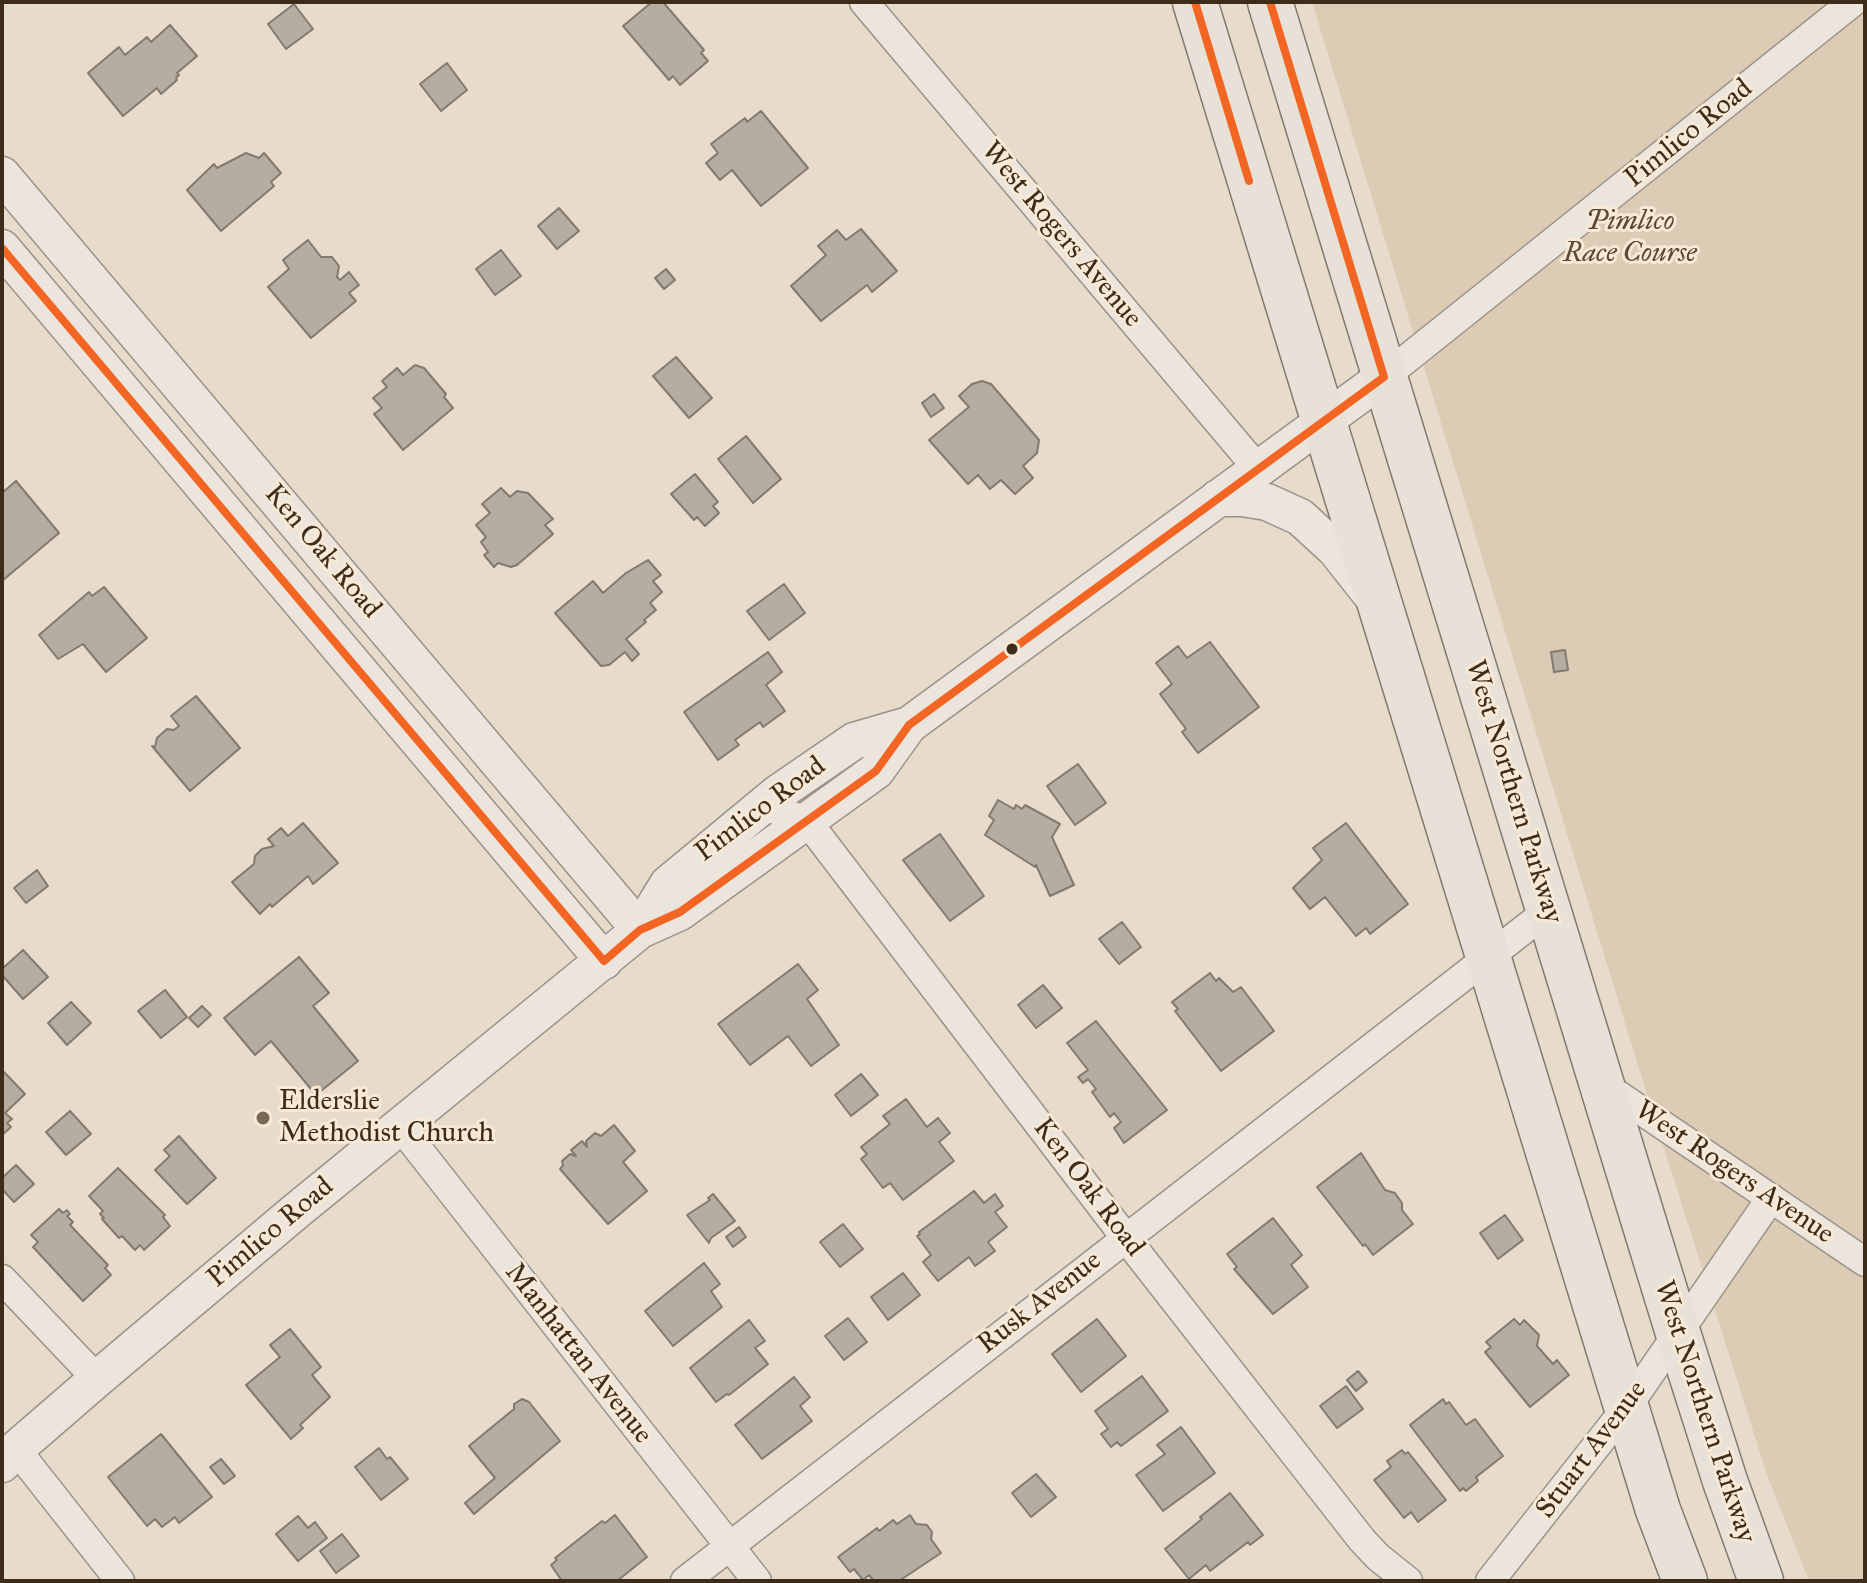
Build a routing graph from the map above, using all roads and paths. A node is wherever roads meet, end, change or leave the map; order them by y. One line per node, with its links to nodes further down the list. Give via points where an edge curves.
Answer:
1 (864, 2): 9 (street, West Rogers Avenue)
2 (1195, 2): 8 (main road)
3 (1270, 2): 7 (main road, West Northern Parkway)
4 (1853, 2): 7 (street, Pimlico Road)
5 (2, 175): 16 (street, Ken Oak Road)
6 (2, 248): 18 (street, Ken Oak Road)
7 (1384, 377): 8 (street, Pimlico Road); 15 (main road, West Northern Parkway)
8 (1323, 421): 9 (street, Pimlico Road); 11 (main road)
9 (1258, 469): 10 (street, Pimlico Road)
10 (1218, 498): 11 (street, via 1267,502 1300,517 1353,569); 12 (street, Pimlico Road)
11 (1383, 610): 17 (main road)
12 (909, 725): 13 (street, Pimlico Road, via 854,741); 14 (street, Pimlico Road, via 876,771)
13 (764, 806): 14 (street); 16 (street, Pimlico Road, via 668,884)
14 (807, 821): 16 (street, Pimlico Road, via 680,912); 22 (street, Ken Oak Road)
15 (1549, 910): 17 (street, Rusk Avenue); 19 (main road, West Northern Parkway)
16 (640, 930): 18 (street, Pimlico Road)
17 (1489, 956): 22 (street, Rusk Avenue); 27 (main road)
18 (604, 961): 20 (street, Pimlico Road)
19 (1602, 1084): 21 (street, West Rogers Avenue); 25 (main road, West Northern Parkway)
20 (400, 1126): 26 (street, Pimlico Road); 29 (street, Manhattan Avenue)
21 (1771, 1198): 23 (street, West Rogers Avenue); 25 (street, Stuart Avenue)
22 (1125, 1237): 29 (street, Rusk Avenue); 33 (street, Ken Oak Road, via 1362,1540)
23 (1865, 1262)
24 (2, 1279): 26 (street)
25 (1678, 1333): 27 (street, Stuart Avenue); 36 (main road, West Northern Parkway)
26 (97, 1379): 28 (street, Pimlico Road)
27 (1627, 1407): 34 (street, Stuart Avenue); 35 (main road)
28 (7, 1456): 30 (street)
29 (729, 1547): 31 (street, Rusk Avenue); 32 (street, Manhattan Avenue)
30 (120, 1581)
31 (685, 1581)
32 (757, 1581)
33 (1408, 1581)
34 (1490, 1581)
35 (1685, 1581)
36 (1761, 1581)

